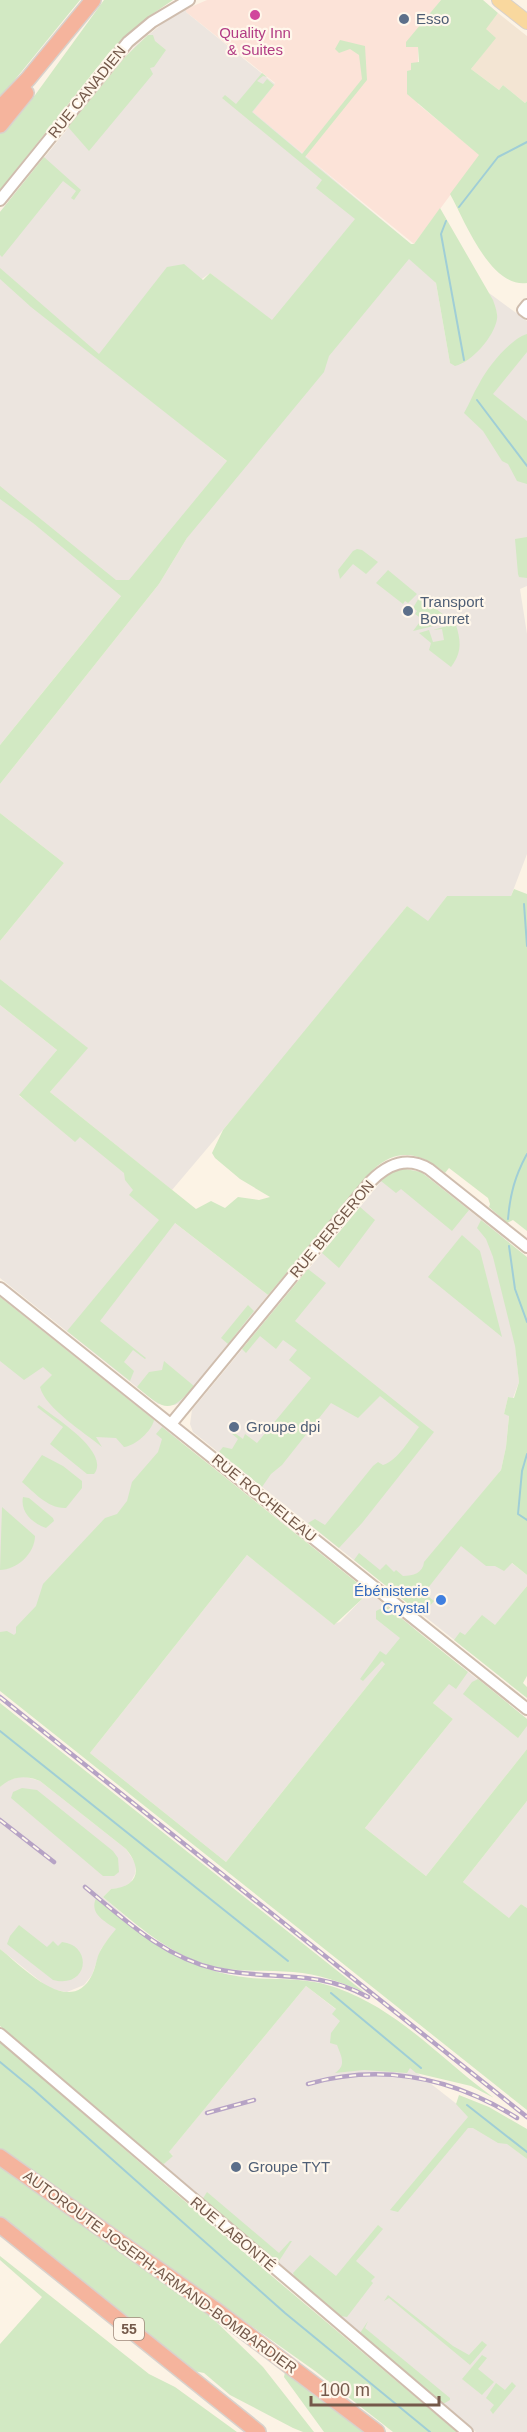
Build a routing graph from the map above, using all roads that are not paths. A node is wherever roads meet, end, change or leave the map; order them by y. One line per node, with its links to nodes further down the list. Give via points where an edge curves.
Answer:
1 (93, 0): 5 (highway)
2 (189, 0): 8 (street, RUE CANADIEN, via 128,42)
3 (500, 0): 4 (main road)
4 (527, 22)
5 (68, 31): 6 (highway); 7 (highway)
6 (0, 108)
7 (0, 125)
8 (0, 200)
9 (527, 305): 10 (street, via 523,310)
10 (527, 313)
11 (527, 1247): 13 (street, RUE BERGERON, via 429,1169 412,1162 391,1165 371,1181)
12 (0, 1288): 13 (street, RUE ROCHELEAU)
13 (171, 1424): 14 (street, RUE ROCHELEAU)
14 (527, 1709)
15 (0, 2034): 20 (street, RUE LABONTÉ)
16 (0, 2157): 19 (highway, AUTOROUTE JOSEPH-ARMAND-BOMBARDIER, via 204,2301)
17 (0, 2225): 18 (highway, 55)
18 (258, 2432)
19 (377, 2432)
20 (467, 2432)

